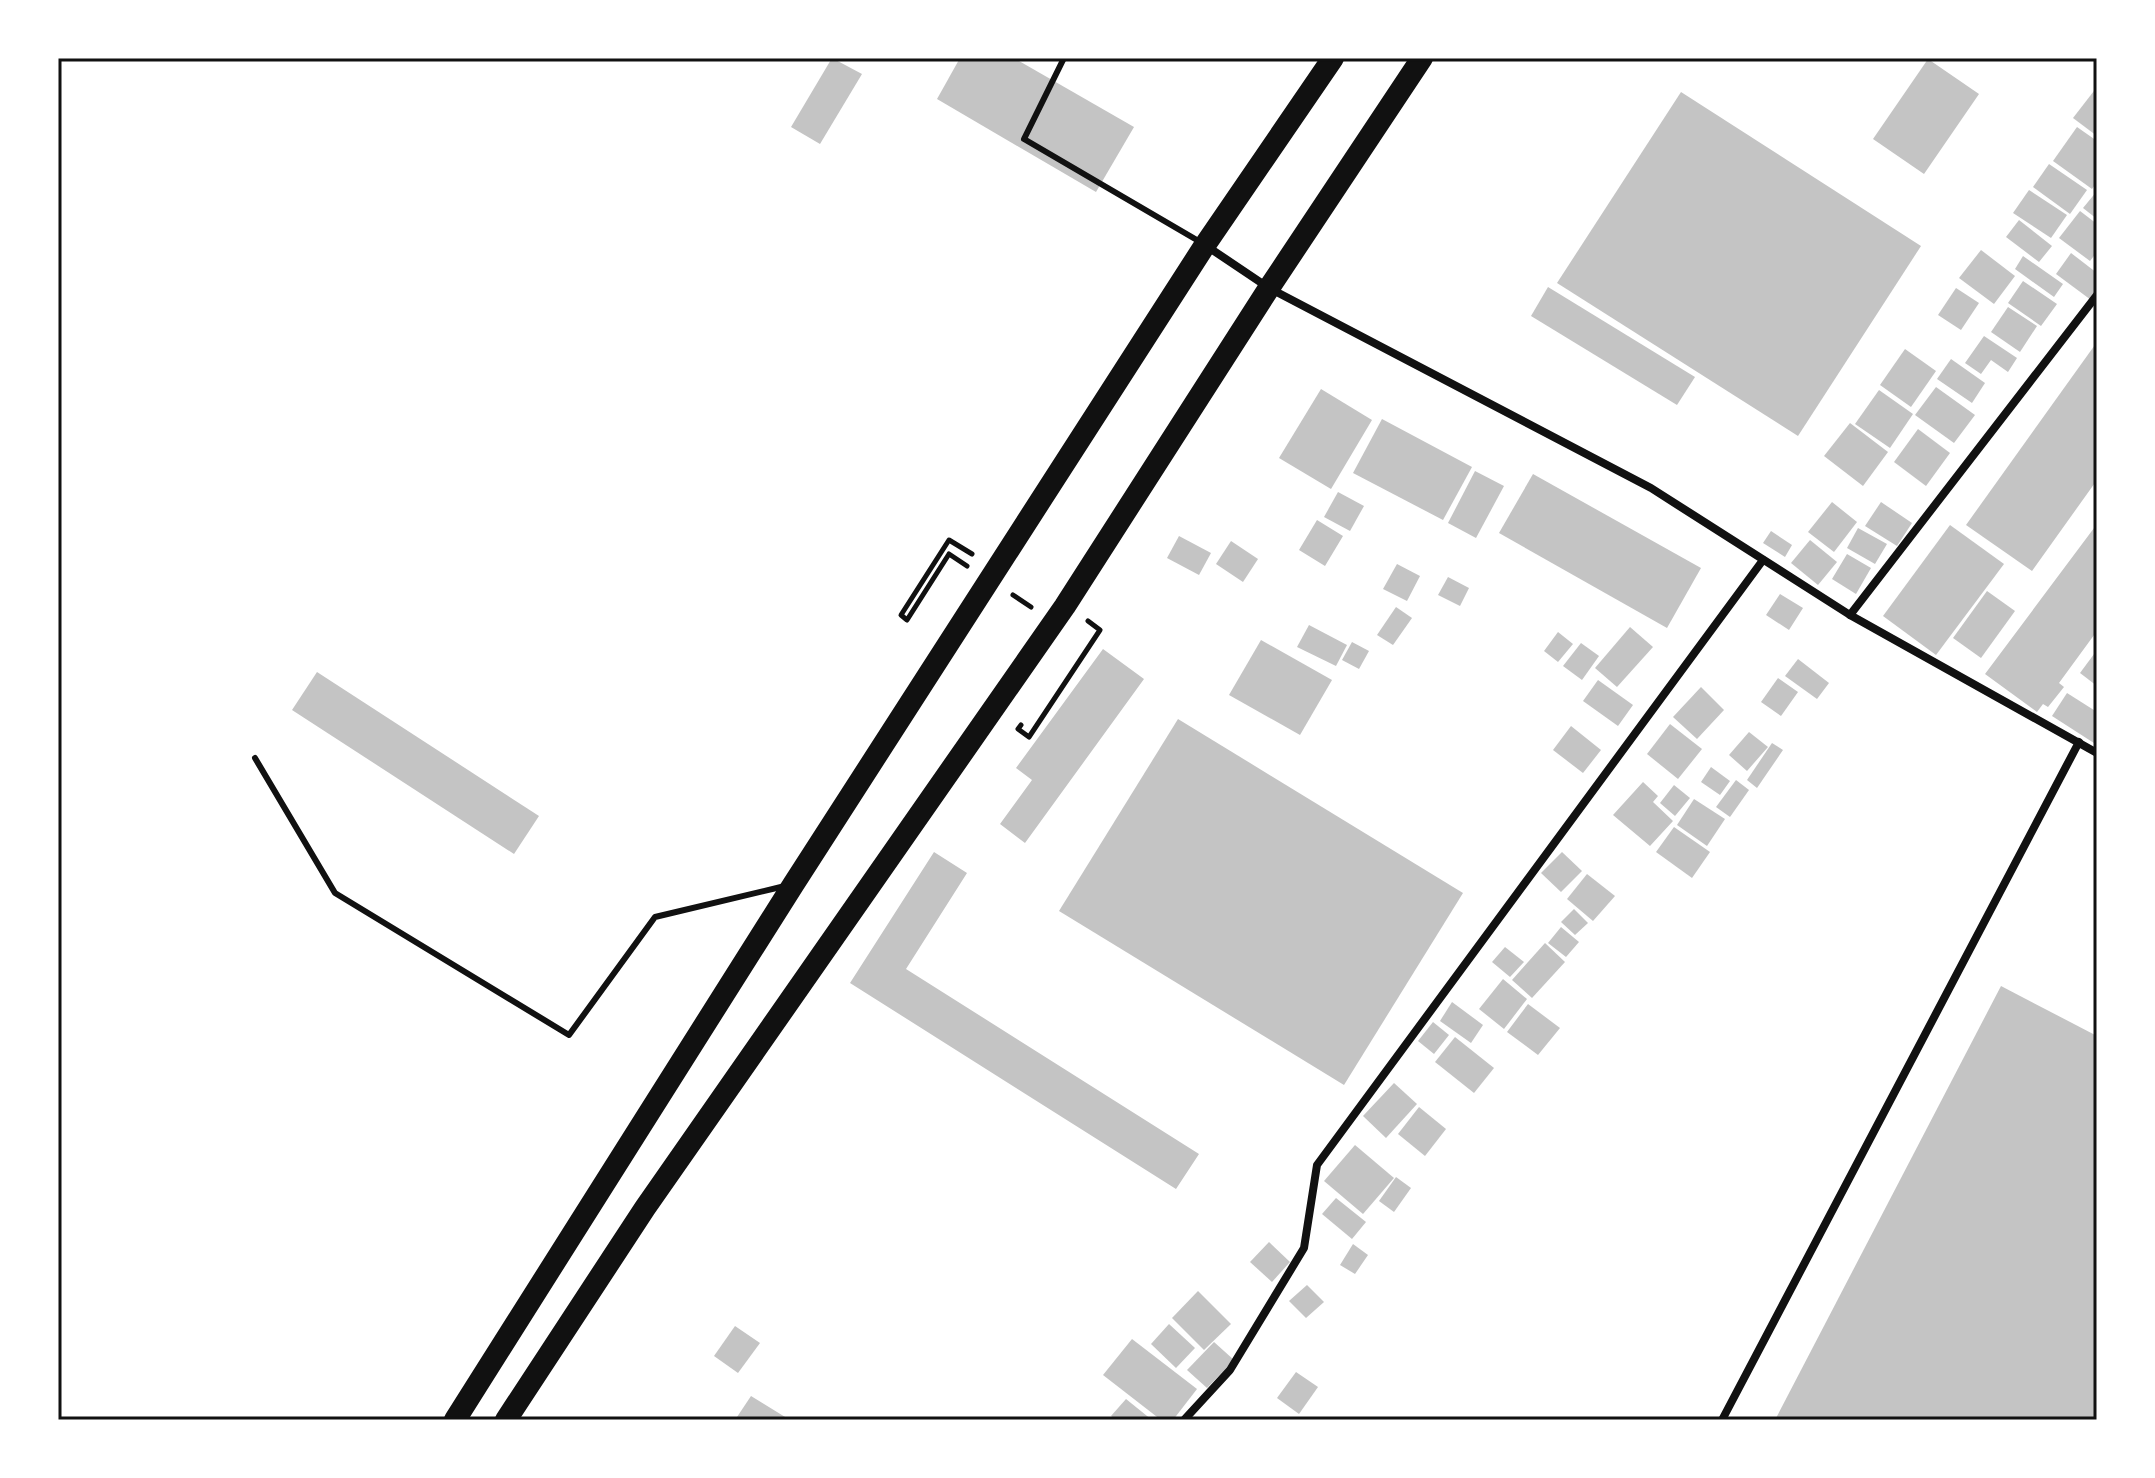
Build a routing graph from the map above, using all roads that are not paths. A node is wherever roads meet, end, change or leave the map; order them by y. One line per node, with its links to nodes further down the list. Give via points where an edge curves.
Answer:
1 (1064, 58): 4 (lane, via 1024,139)
2 (1333, 58): 4 (highway)
3 (1422, 58): 5 (highway)
4 (1205, 245): 5 (street); 12 (highway)
5 (1269, 288): 7 (street, via 1651,488); 14 (highway, via 1065,606 645,1208)
6 (2097, 295): 8 (street)
7 (1763, 560): 8 (street); 15 (street, via 1317,1165 1304,1248 1230,1370)
8 (1850, 615): 9 (street)
9 (2079, 742): 10 (street); 16 (street)
10 (2097, 753)
11 (255, 758): 12 (lane, via 335,893 569,1035 655,917)
12 (793, 885): 13 (highway)
13 (455, 1420)
14 (506, 1420)
15 (1184, 1420)
16 (1722, 1420)

